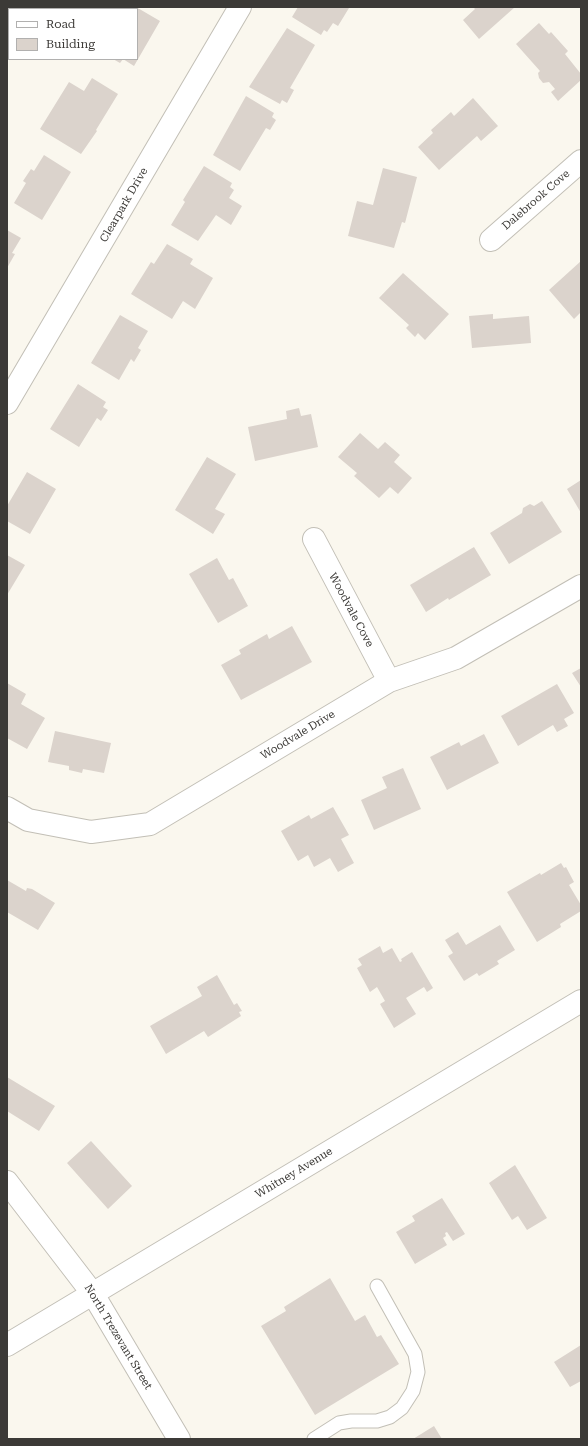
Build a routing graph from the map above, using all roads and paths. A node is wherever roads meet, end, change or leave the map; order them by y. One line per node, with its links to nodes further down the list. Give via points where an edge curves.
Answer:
1 (240, 7): 4 (street, Clearpark Drive)
2 (581, 161): 3 (street, Dalebrook Cove)
3 (491, 240)
4 (7, 403)
5 (314, 539): 7 (street, Woodvale Cove)
6 (581, 586): 7 (street, Woodvale Drive, via 456,658)
7 (389, 681): 8 (street, Woodvale Drive, via 150,824 91,832 28,820)
8 (7, 808)
9 (581, 1001): 12 (street, Whitney Avenue)
10 (7, 1182): 12 (street, North Trezevant Street)
11 (377, 1286): 15 (lane, via 415,1354 418,1372 413,1391 402,1408 390,1418 340,1423)
12 (93, 1294): 13 (street, Whitney Avenue); 14 (street, North Trezevant Street)
13 (7, 1345)
14 (179, 1439)
15 (314, 1439)

